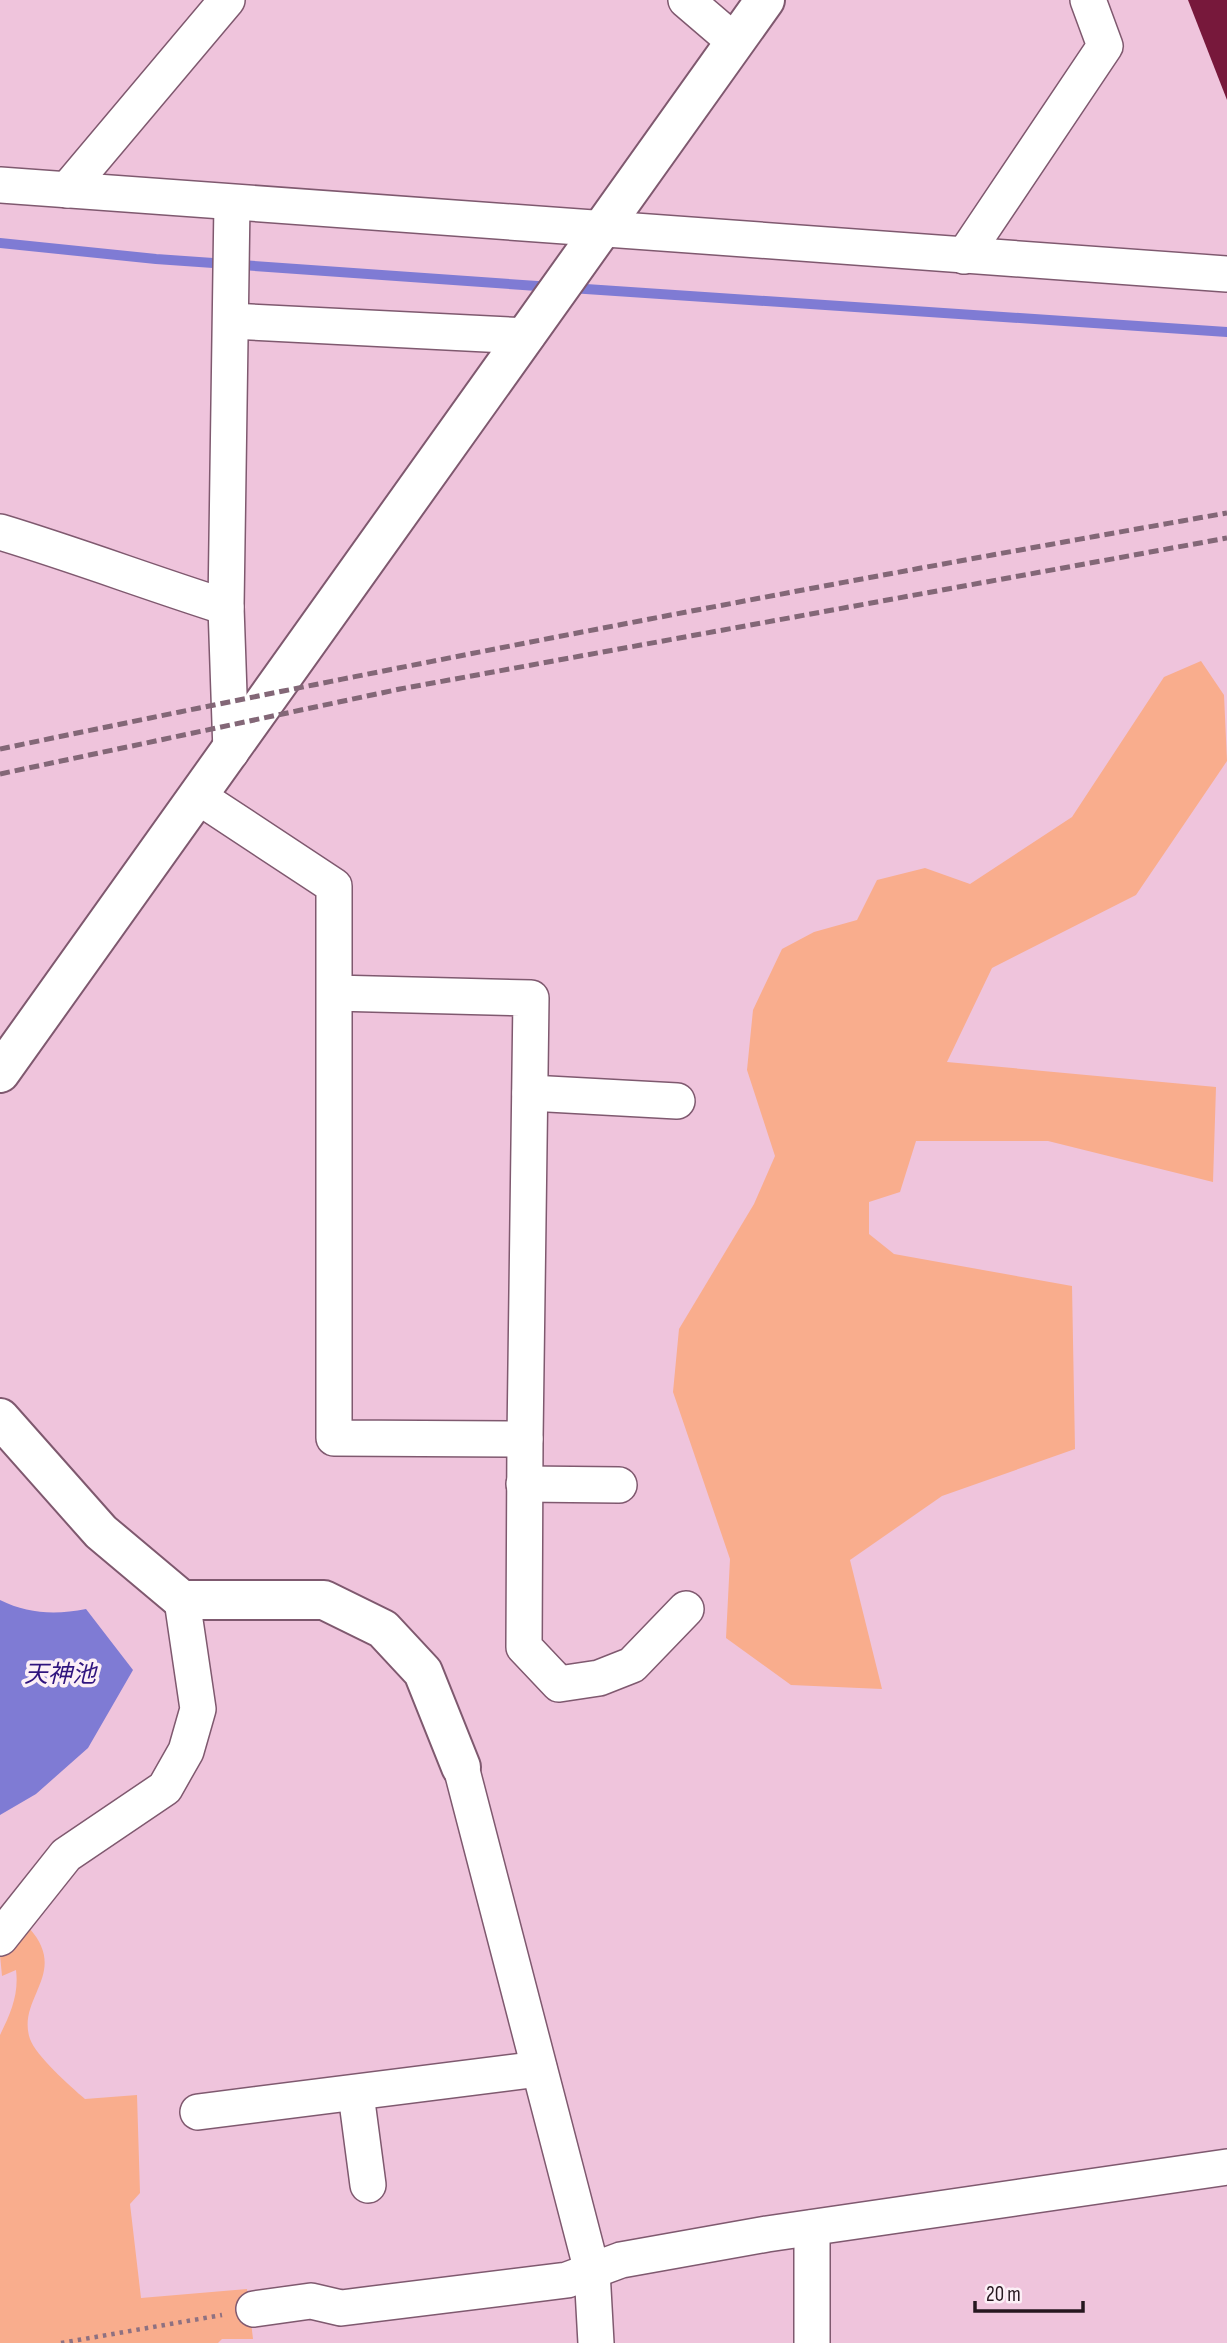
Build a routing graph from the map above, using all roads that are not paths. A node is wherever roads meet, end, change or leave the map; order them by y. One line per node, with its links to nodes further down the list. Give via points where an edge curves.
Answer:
1 (227, 0): 7 (street)
2 (686, 0): 5 (street)
3 (765, 0): 5 (street)
4 (1088, 0): 10 (street, via 1105,46)
5 (735, 42): 9 (street)
6 (0, 185): 7 (street)
7 (67, 190): 8 (street)
8 (232, 203): 9 (street); 12 (street)
9 (593, 241): 10 (street); 13 (street)
10 (964, 256): 11 (street)
11 (1227, 274)
12 (231, 305): 13 (street); 15 (street)
13 (527, 336): 16 (street)
14 (9, 538): 15 (street)
15 (226, 607): 16 (street)
16 (231, 752): 17 (street)
17 (199, 797): 18 (street, via 334,886); 19 (street)
18 (334, 993): 20 (street, via 531,998); 23 (street, via 334,1438)
19 (0, 1073)
20 (530, 1093): 21 (street); 23 (street)
21 (677, 1101)
22 (0, 1419): 26 (street, via 101,1532)
23 (525, 1439): 24 (street)
24 (524, 1484): 25 (street); 27 (street, via 524,1647 559,1684 599,1678 632,1665)
25 (619, 1485)
26 (182, 1600): 28 (street, via 324,1600 383,1629 423,1672); 29 (street, via 198,1709 186,1751 165,1788 66,1855)
27 (686, 1609)
28 (461, 1767): 30 (street)
29 (0, 1938)
30 (540, 2069): 31 (street); 36 (street)
31 (356, 2094): 32 (street); 34 (street)
32 (198, 2112)
33 (1227, 2167): 35 (street)
34 (368, 2185)
35 (812, 2228): 36 (street, via 621,2260); 39 (street)
36 (592, 2271): 37 (street, via 567,2280 341,2308 311,2301); 38 (street)
37 (254, 2309)
38 (596, 2343)
39 (812, 2343)

